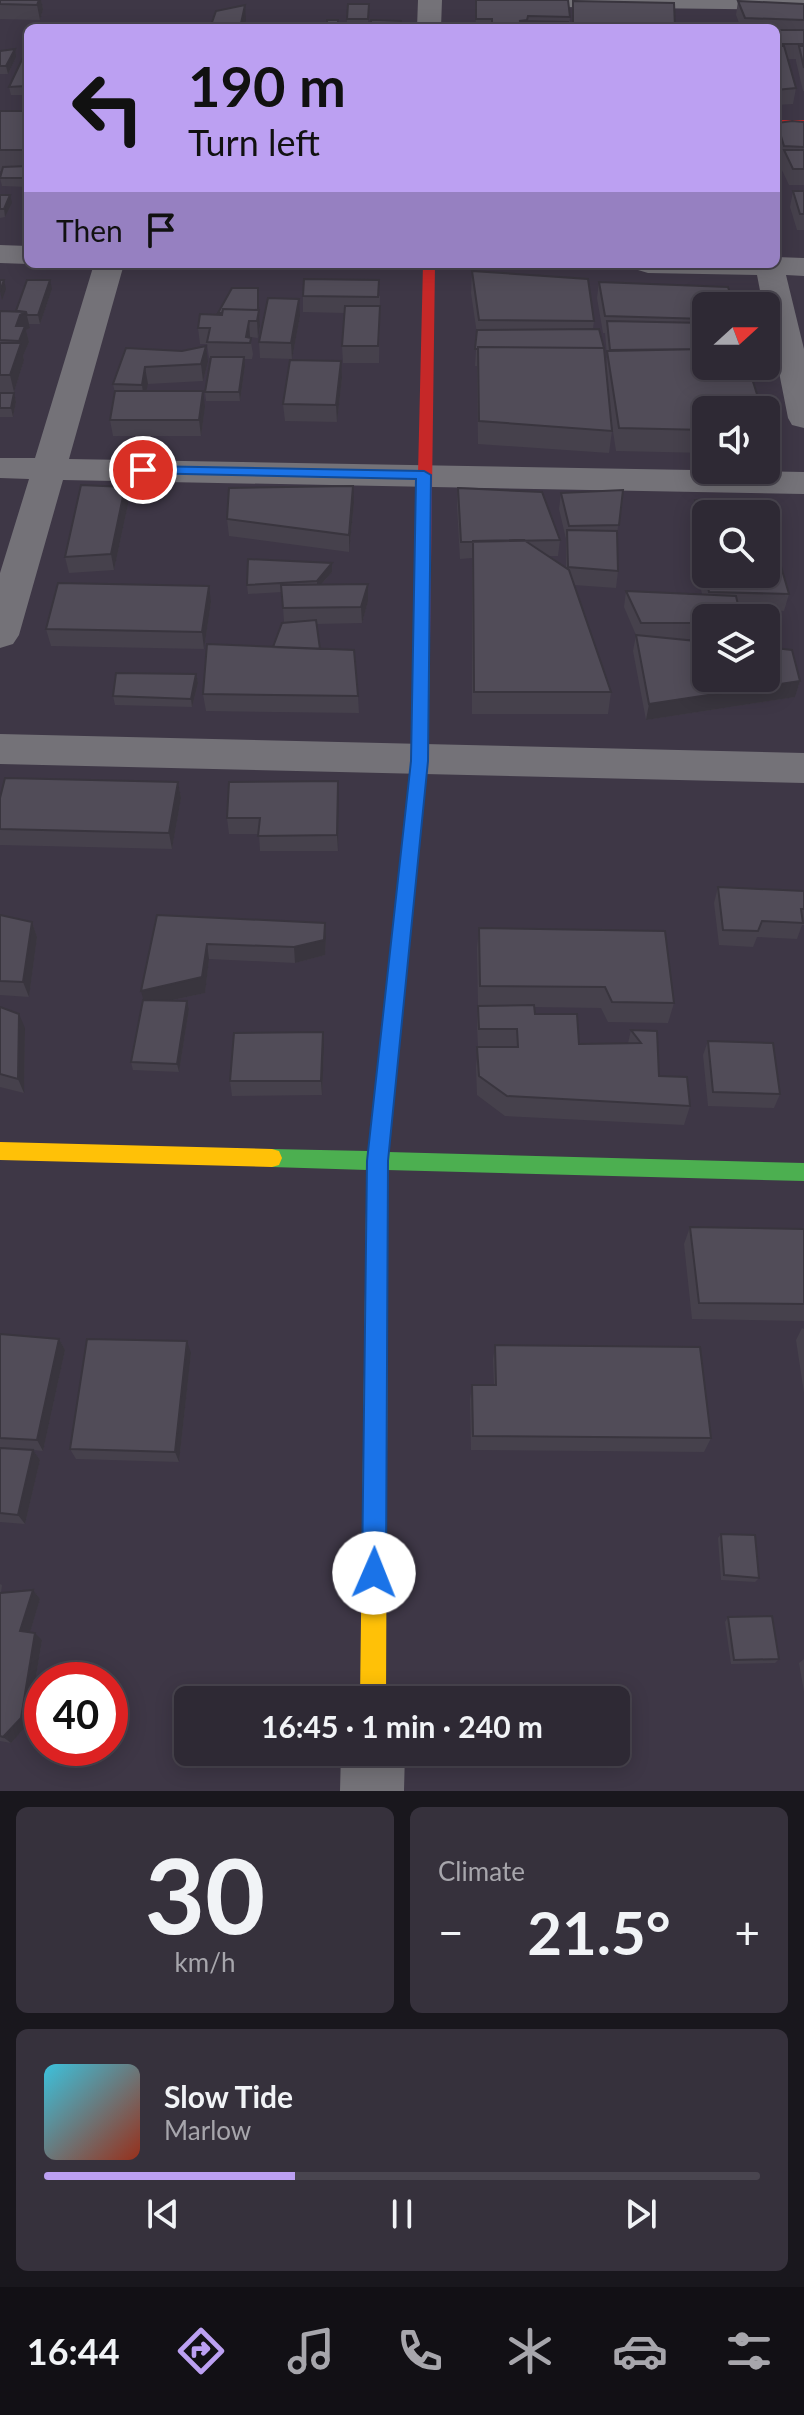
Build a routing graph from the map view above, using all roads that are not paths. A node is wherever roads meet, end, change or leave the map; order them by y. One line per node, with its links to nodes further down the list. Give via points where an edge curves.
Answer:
1 (430, 0): 5 (street)
2 (562, 0): 3 (street)
3 (708, 1): 4 (street); 6 (street)
4 (804, 3)
5 (429, 24)
6 (714, 24)
7 (780, 123): 8 (street)
8 (804, 123)
9 (0, 254): 10 (street)
10 (24, 255)
11 (780, 266): 12 (street)
12 (804, 267)
13 (108, 268): 18 (street)
14 (429, 268): 19 (street)
15 (770, 268): 16 (street)
16 (804, 418)
17 (0, 468): 18 (street)
18 (49, 469): 19 (street); 21 (street)
19 (424, 475): 20 (street); 23 (street)
20 (804, 483)
21 (0, 635)
22 (0, 749): 23 (street)
23 (420, 761): 24 (street); 26 (street)
24 (804, 768)
25 (0, 1151): 26 (street)
26 (377, 1161): 27 (street); 28 (street)
27 (804, 1172)
28 (373, 1686)
29 (373, 1766): 30 (street)
30 (372, 1791)

